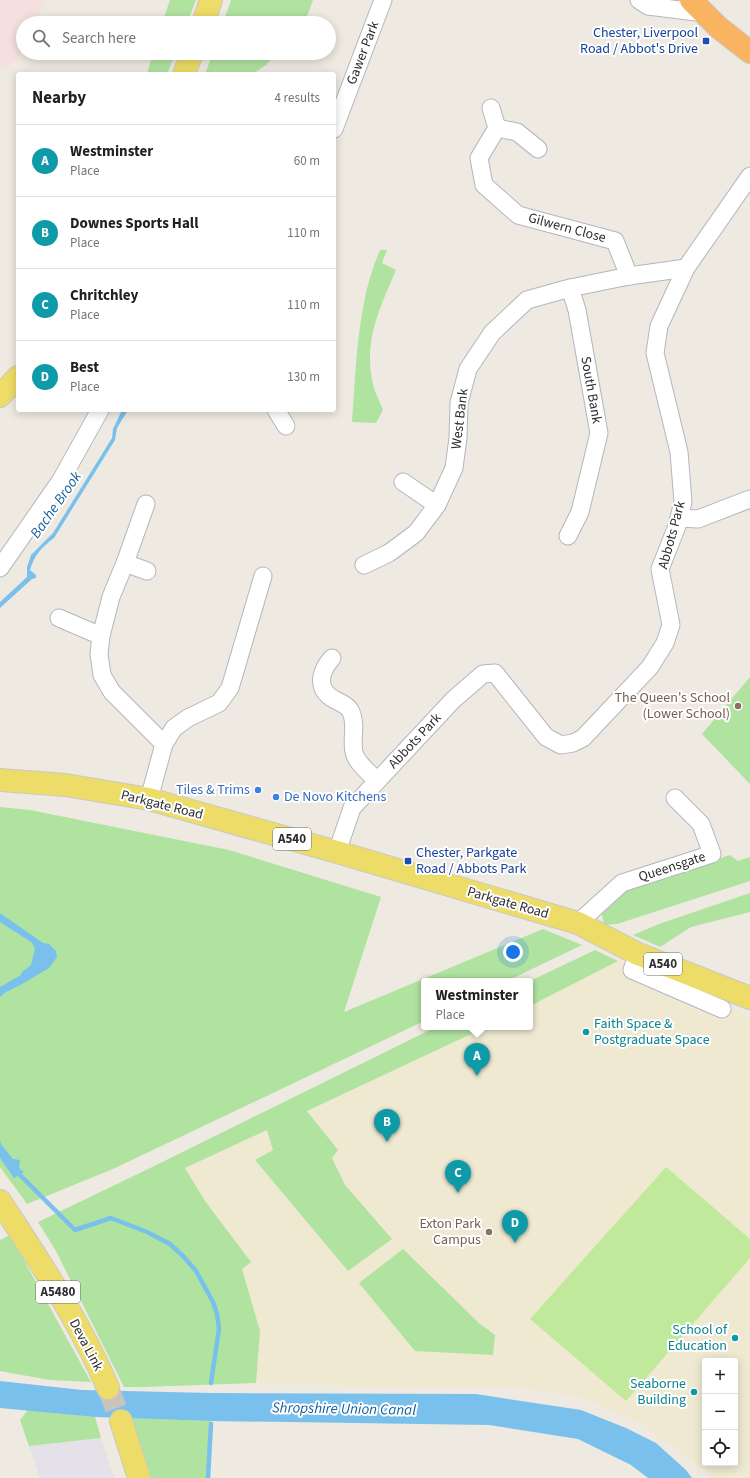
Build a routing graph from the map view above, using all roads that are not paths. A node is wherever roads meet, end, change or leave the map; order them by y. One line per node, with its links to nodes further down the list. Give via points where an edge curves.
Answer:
1 (211, 0): 5 (main road)
2 (383, 0): 10 (street, Gawer Park)
3 (639, 0): 4 (street, via 648,6)
4 (698, 7): 6 (highway, via 718,27)
5 (205, 16)
6 (750, 52)
7 (189, 60): 8 (main road)
8 (185, 72)
9 (491, 108): 11 (street)
10 (336, 124)
11 (497, 128): 12 (street, via 517,132); 15 (street, Gilwern Close, via 479,158 484,185 518,215 615,241)
12 (538, 149)
13 (750, 176): 14 (street, Abbots Park)
14 (686, 268): 15 (street, West Bank); 26 (street, Abbots Park, via 659,326 655,353 679,452 683,502)
15 (629, 276): 16 (street, West Bank)
16 (570, 288): 25 (street, West Bank, via 527,300 492,333 468,369 459,403 454,468); 27 (street, South Bank, via 577,310 599,434 580,512)
17 (16, 379): 18 (main road)
18 (0, 396)
19 (99, 412): 30 (street, via 61,480)
20 (277, 412): 21 (street)
21 (286, 426)
22 (403, 482): 25 (street)
23 (750, 499): 26 (street, via 698,519)
24 (146, 504): 28 (street)
25 (437, 506): 29 (street, West Bank, via 416,533 389,553)
26 (678, 518): 38 (street, Abbots Park, via 660,569 671,625 665,643 650,667 583,738 561,745 546,737 495,672 483,674 453,700)
27 (568, 536)
28 (125, 563): 31 (street); 34 (street, via 111,597)
29 (364, 565)
30 (0, 568)
31 (147, 571)
32 (263, 576): 36 (street, via 230,688 219,703 174,728)
33 (58, 619): 34 (street)
34 (101, 636): 36 (street, via 99,654 102,675 112,692)
35 (332, 658): 38 (street, via 327,663 321,683 329,696 345,704 351,711 354,720 354,753)
36 (164, 744): 40 (street)
37 (0, 780): 40 (main road, Parkgate Road / A540, via 65,785)
38 (377, 781): 41 (street, Abbots Park, via 352,808)
39 (675, 798): 42 (street, Queensgate, via 701,824 712,854 622,883)
40 (149, 800): 41 (main road, Parkgate Road / A540)
41 (337, 852): 42 (main road, Parkgate Road / A540)
42 (578, 924): 43 (main road, Parkgate Road / A540)
43 (638, 954): 44 (main road, Parkgate Road / A540); 45 (street, via 632,970)
44 (750, 998)
45 (722, 1009)
46 (0, 1201): 47 (main road, Deva Link / A5480, via 48,1275 97,1362)
47 (108, 1388)
48 (121, 1421): 49 (main road)
49 (139, 1478)

